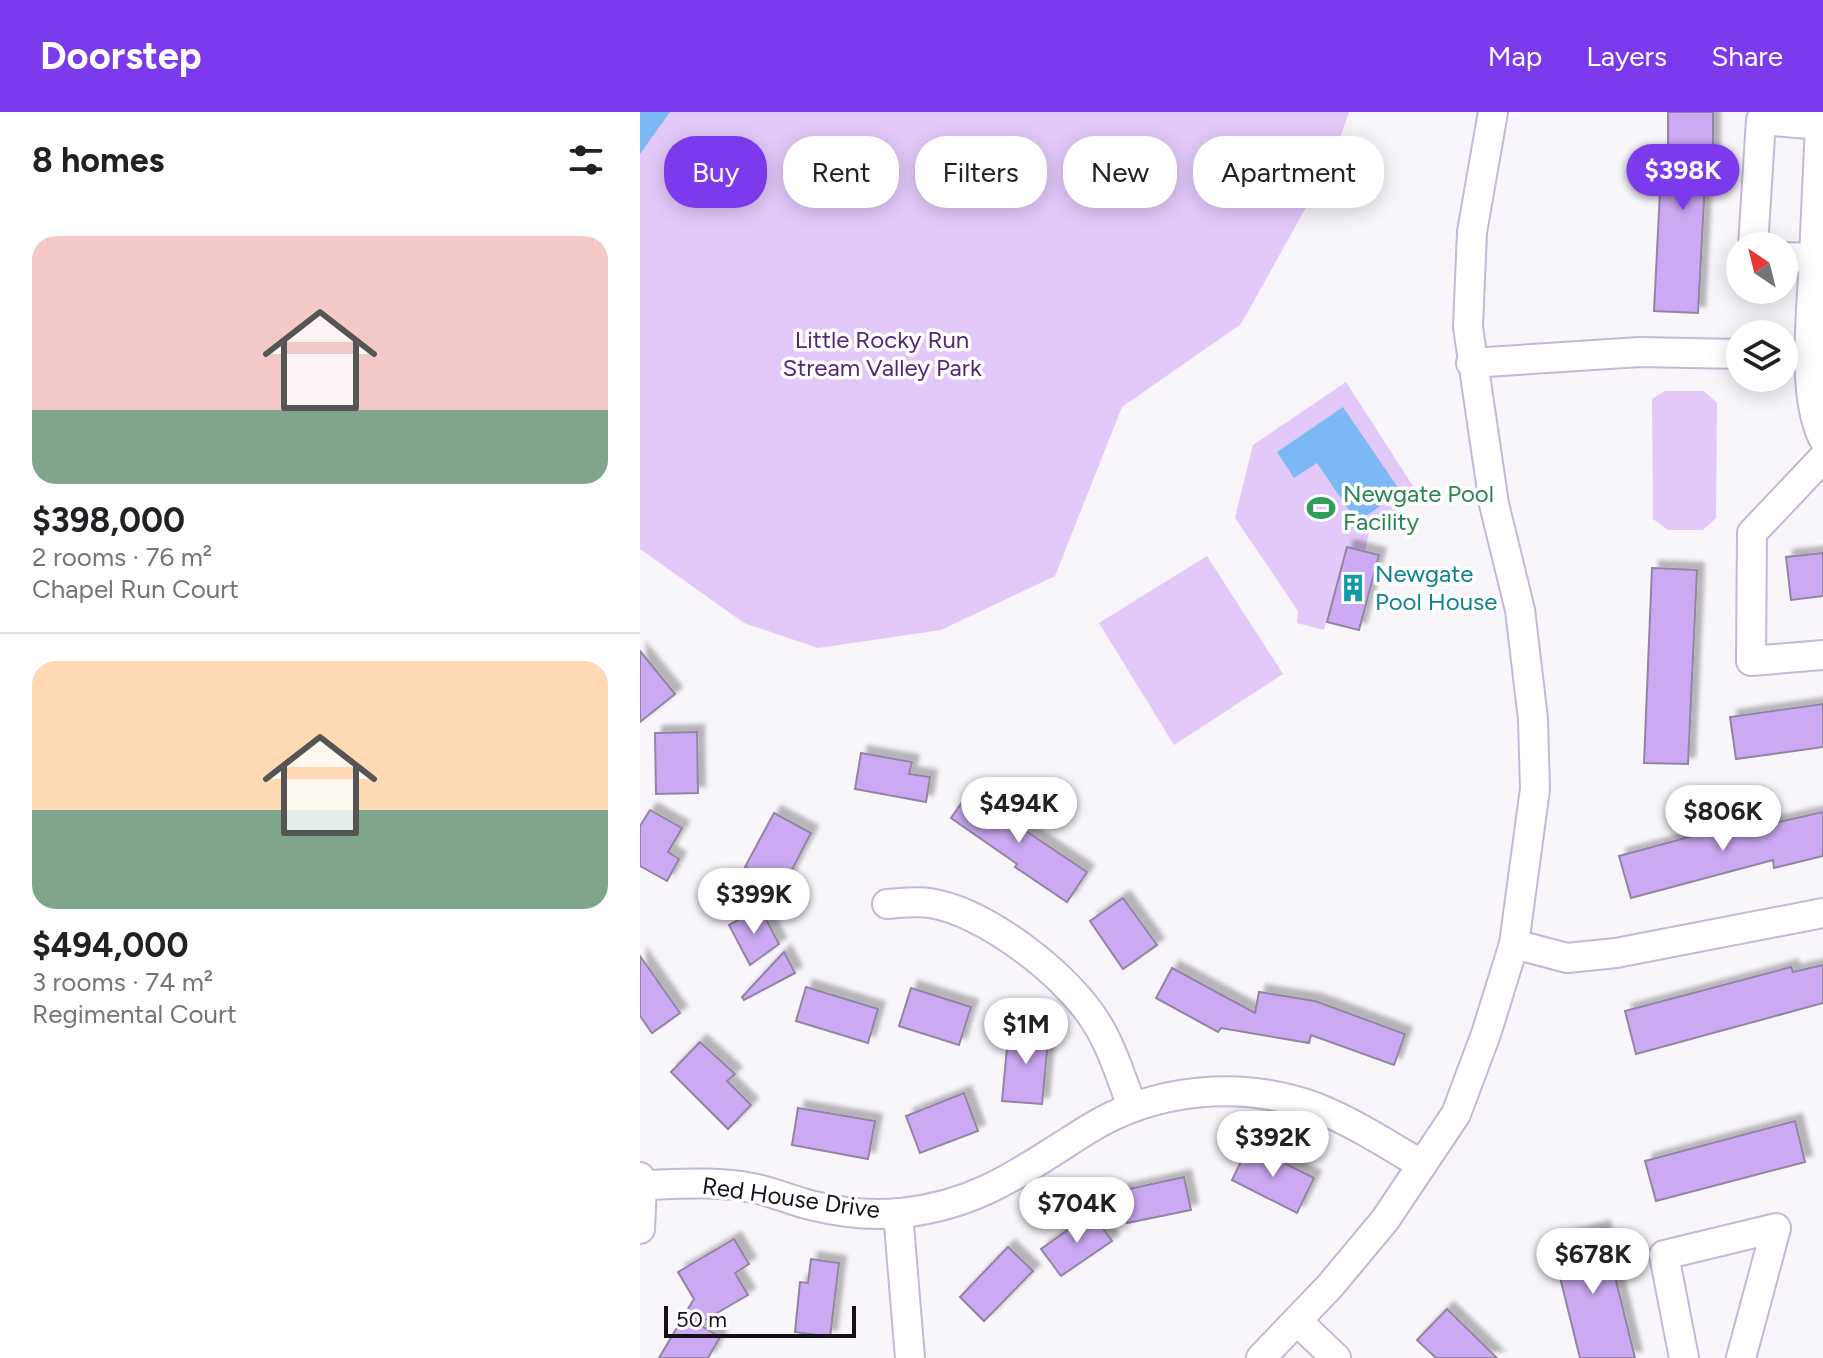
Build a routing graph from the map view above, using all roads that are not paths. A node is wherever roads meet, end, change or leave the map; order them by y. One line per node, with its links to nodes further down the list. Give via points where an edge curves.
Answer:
1 (1493, 112): 7 (street, via 1472,232)
2 (1754, 232): 4 (street, via 1761,120 1820,125)
3 (1798, 257): 4 (street)
4 (1814, 258): 6 (street)
5 (1726, 354): 7 (street, via 1640,352)
6 (1806, 356): 8 (street, via 1815,423)
7 (1471, 363): 13 (street, via 1494,504 1520,610 1533,719 1535,789)
8 (1823, 438)
9 (1823, 458): 10 (street, via 1752,533 1751,661)
10 (1823, 655)
11 (887, 904): 14 (street, via 929,903 963,913 1049,967 1096,1022)
12 (1823, 913): 13 (street, via 1567,958)
13 (1514, 944): 15 (street, via 1456,1114)
14 (1132, 1106): 15 (street, Red House Drive, via 1166,1096 1214,1092 1281,1097 1363,1129); 17 (street, Red House Drive, via 987,1191 948,1206)
15 (1422, 1165): 19 (street, via 1385,1220)
16 (641, 1181): 17 (street, Red House Drive, via 733,1185 846,1211); 18 (street)
17 (898, 1213): 20 (street)
18 (640, 1229)
19 (1297, 1321): 21 (street); 22 (street)
20 (910, 1358)
21 (1261, 1358)
22 (1336, 1358)
23 (1684, 1358): 24 (street, via 1664,1255 1776,1228)
24 (1741, 1358)

